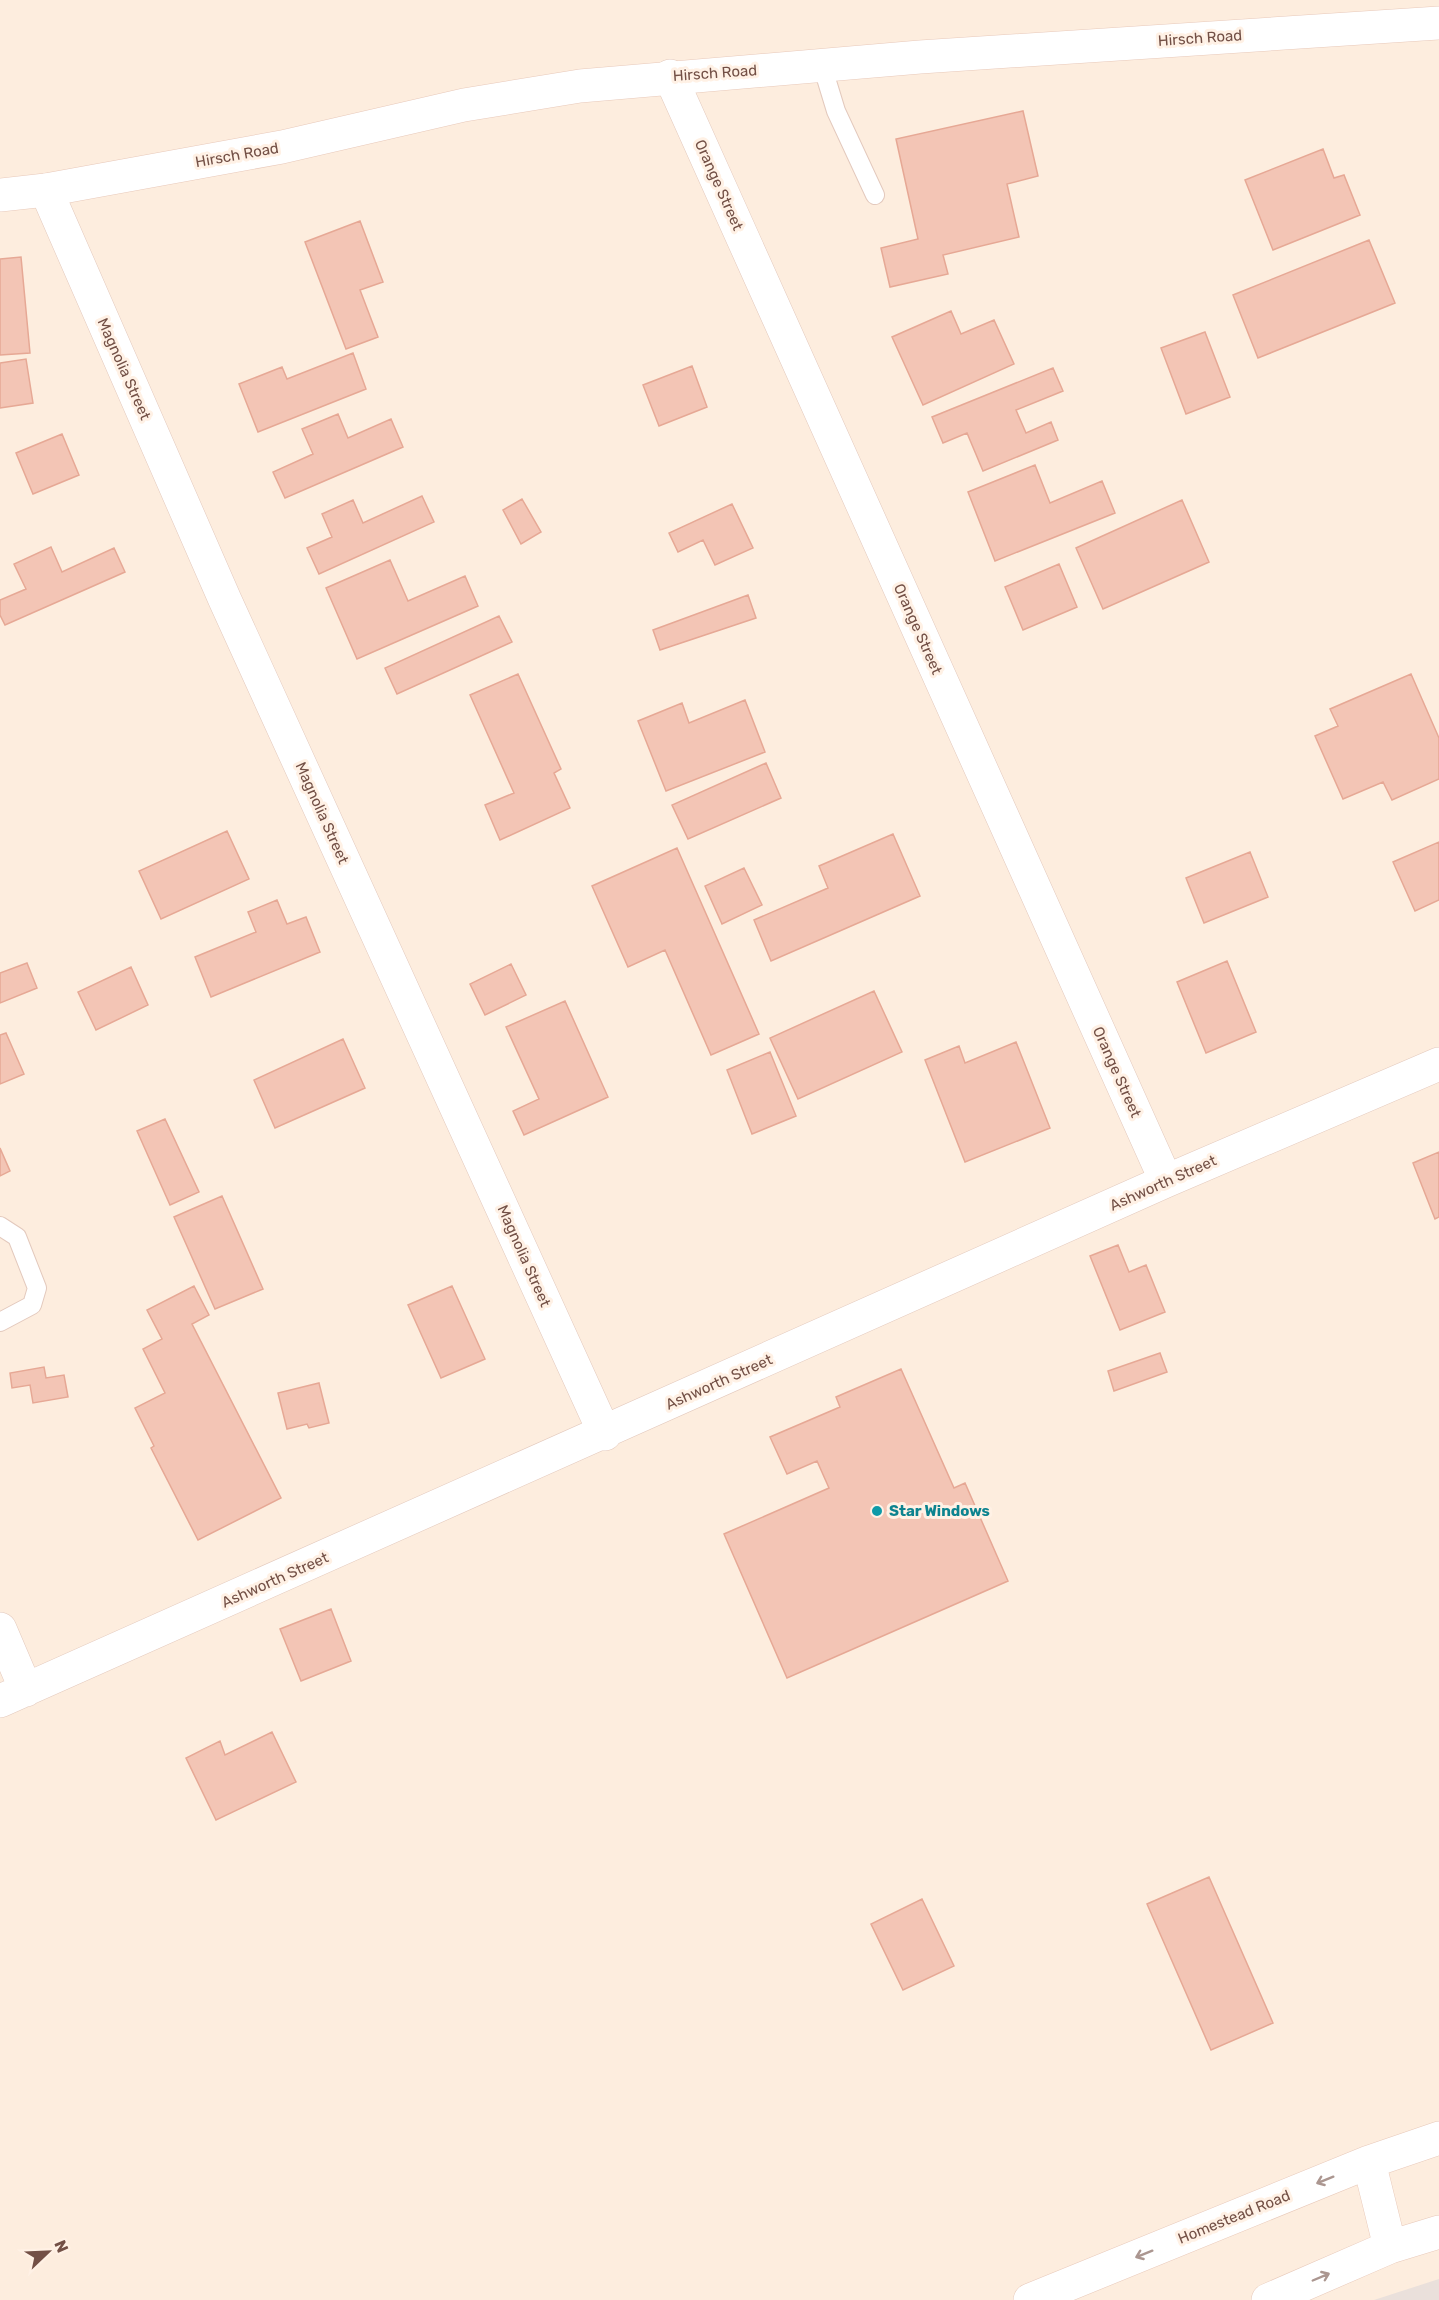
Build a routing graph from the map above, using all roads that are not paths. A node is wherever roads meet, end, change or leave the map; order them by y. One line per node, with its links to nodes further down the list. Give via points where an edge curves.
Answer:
1 (1439, 23): 2 (street, Hirsch Road)
2 (822, 65): 3 (street, Hirsch Road); 6 (lane, via 836,111)
3 (670, 76): 4 (street, Hirsch Road, via 464,105 282,147); 8 (street, Orange Street)
4 (46, 190): 5 (street, Hirsch Road); 11 (street, Magnolia Street, via 225,600)
5 (0, 195)
6 (875, 195)
7 (1439, 1064): 8 (street, Ashworth Street)
8 (1166, 1181): 11 (street, Ashworth Street)
9 (0, 1226): 10 (lane, via 17,1237 37,1288 32,1305)
10 (0, 1322)
11 (605, 1434): 13 (street, Ashworth Street)
12 (0, 1629): 13 (street)
13 (13, 1696)
14 (1439, 2138): 15 (street, Homestead Road)
15 (1369, 2162): 17 (street); 18 (street, Homestead Road, one-way to 18)
16 (1439, 2232): 17 (street)
17 (1390, 2247): 19 (street, one-way to 17)
18 (1030, 2300)
19 (1268, 2300)

